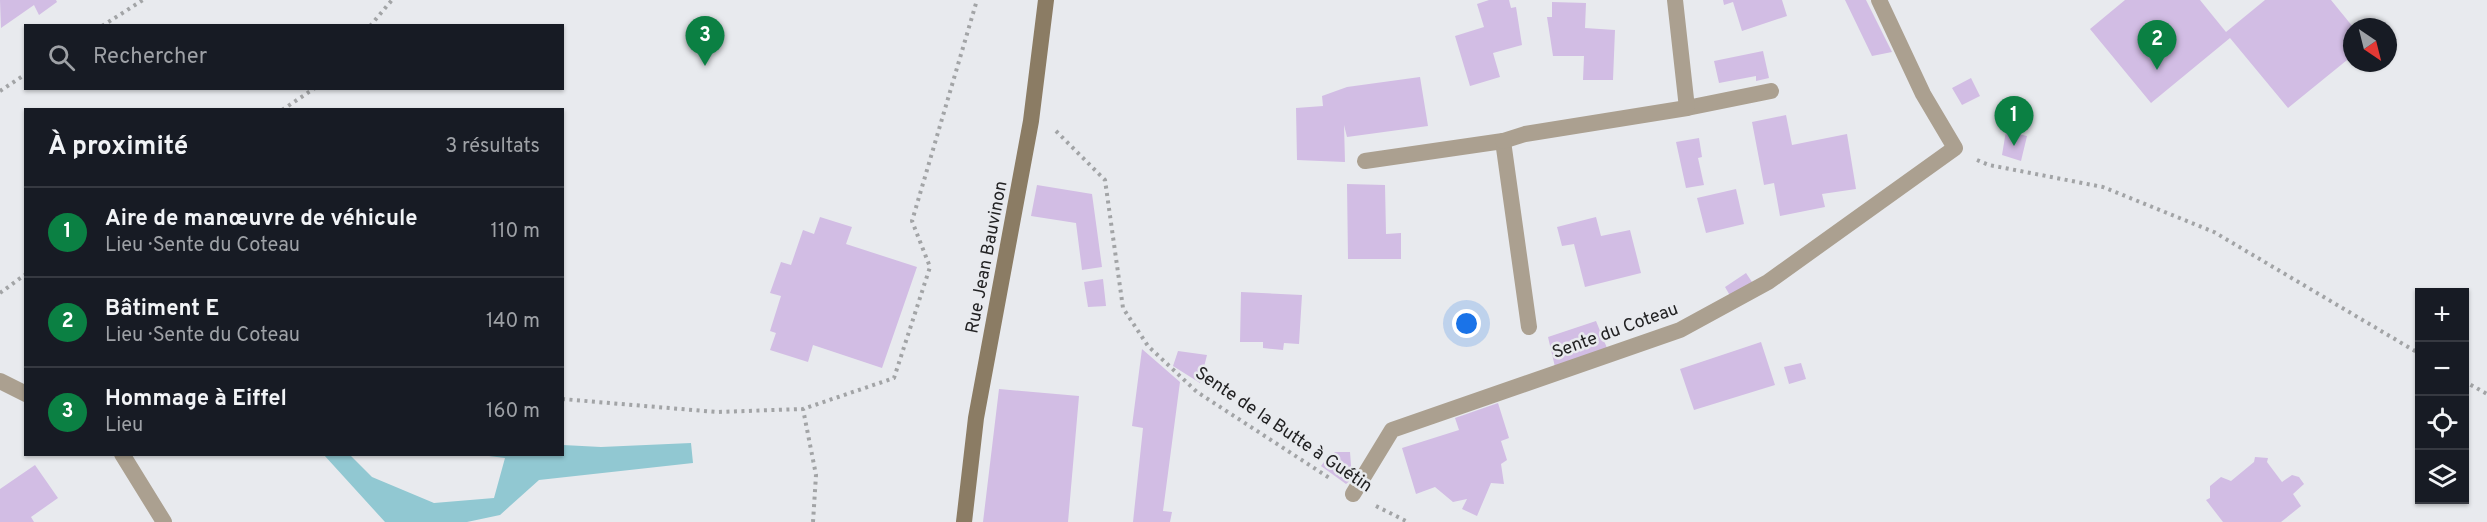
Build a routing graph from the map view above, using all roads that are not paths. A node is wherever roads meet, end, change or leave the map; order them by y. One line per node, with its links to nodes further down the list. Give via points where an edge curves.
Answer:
1 (1046, 0): 14 (main road, Rue Jean Bauvinon, via 1031,121 976,418)
2 (1675, 0): 5 (street)
3 (1878, 0): 12 (street, Sente du Coteau, via 1923,94 1955,148 1768,282 1680,330 1392,430)
4 (1772, 91): 5 (street)
5 (1687, 108): 6 (street, via 1525,134)
6 (1503, 141): 7 (street); 8 (street)
7 (1365, 161)
8 (1529, 327)
9 (0, 381): 10 (street)
10 (24, 393)
11 (123, 456): 13 (street)
12 (1353, 494)
13 (164, 522)
14 (964, 522)

